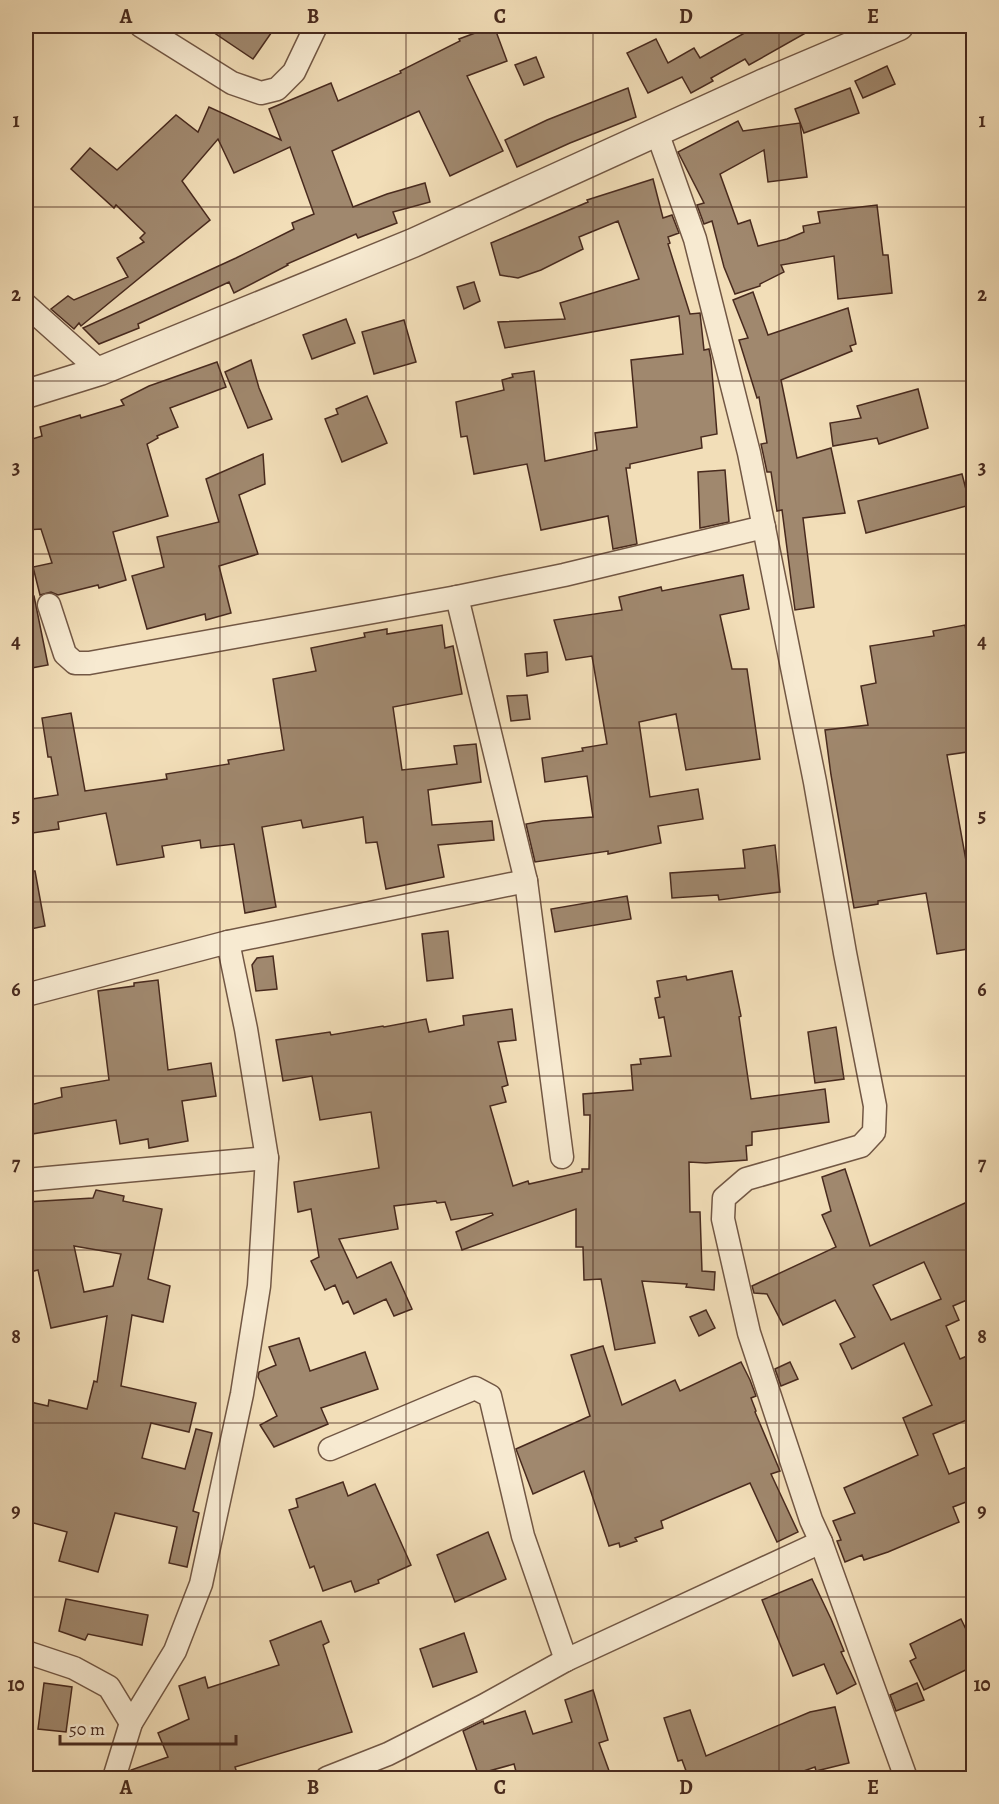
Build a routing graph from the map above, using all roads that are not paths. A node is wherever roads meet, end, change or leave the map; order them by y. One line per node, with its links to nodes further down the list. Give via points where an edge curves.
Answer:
1 (141, 26): 2 (street, via 232,83 261,93 277,89 294,72)
2 (316, 26)
3 (899, 26): 4 (street)
4 (869, 32): 5 (street)
5 (657, 132): 7 (street, via 413,243); 9 (street, via 695,239 750,453)
6 (26, 305): 7 (street)
7 (100, 370): 8 (street)
8 (26, 394)
9 (764, 527): 10 (street); 19 (street, via 875,1106 874,1132 861,1146 746,1179 724,1198 723,1219 749,1333 810,1520)
10 (457, 597): 11 (street, via 75,663 64,654); 12 (street)
11 (49, 605)
12 (526, 881): 13 (street); 15 (street)
13 (228, 942): 14 (street); 16 (street)
14 (26, 995)
15 (562, 1157)
16 (267, 1158): 17 (street); 22 (street, via 259,1286 242,1394 201,1584 175,1651)
17 (26, 1180)
18 (330, 1449): 21 (street, via 475,1388 490,1396 523,1536)
19 (821, 1542): 21 (street); 25 (street)
20 (26, 1652): 22 (street, via 74,1668 109,1687)
21 (566, 1660): 24 (street, via 388,1754)
22 (131, 1723): 23 (street)
23 (114, 1779)
24 (327, 1779)
25 (906, 1779)

